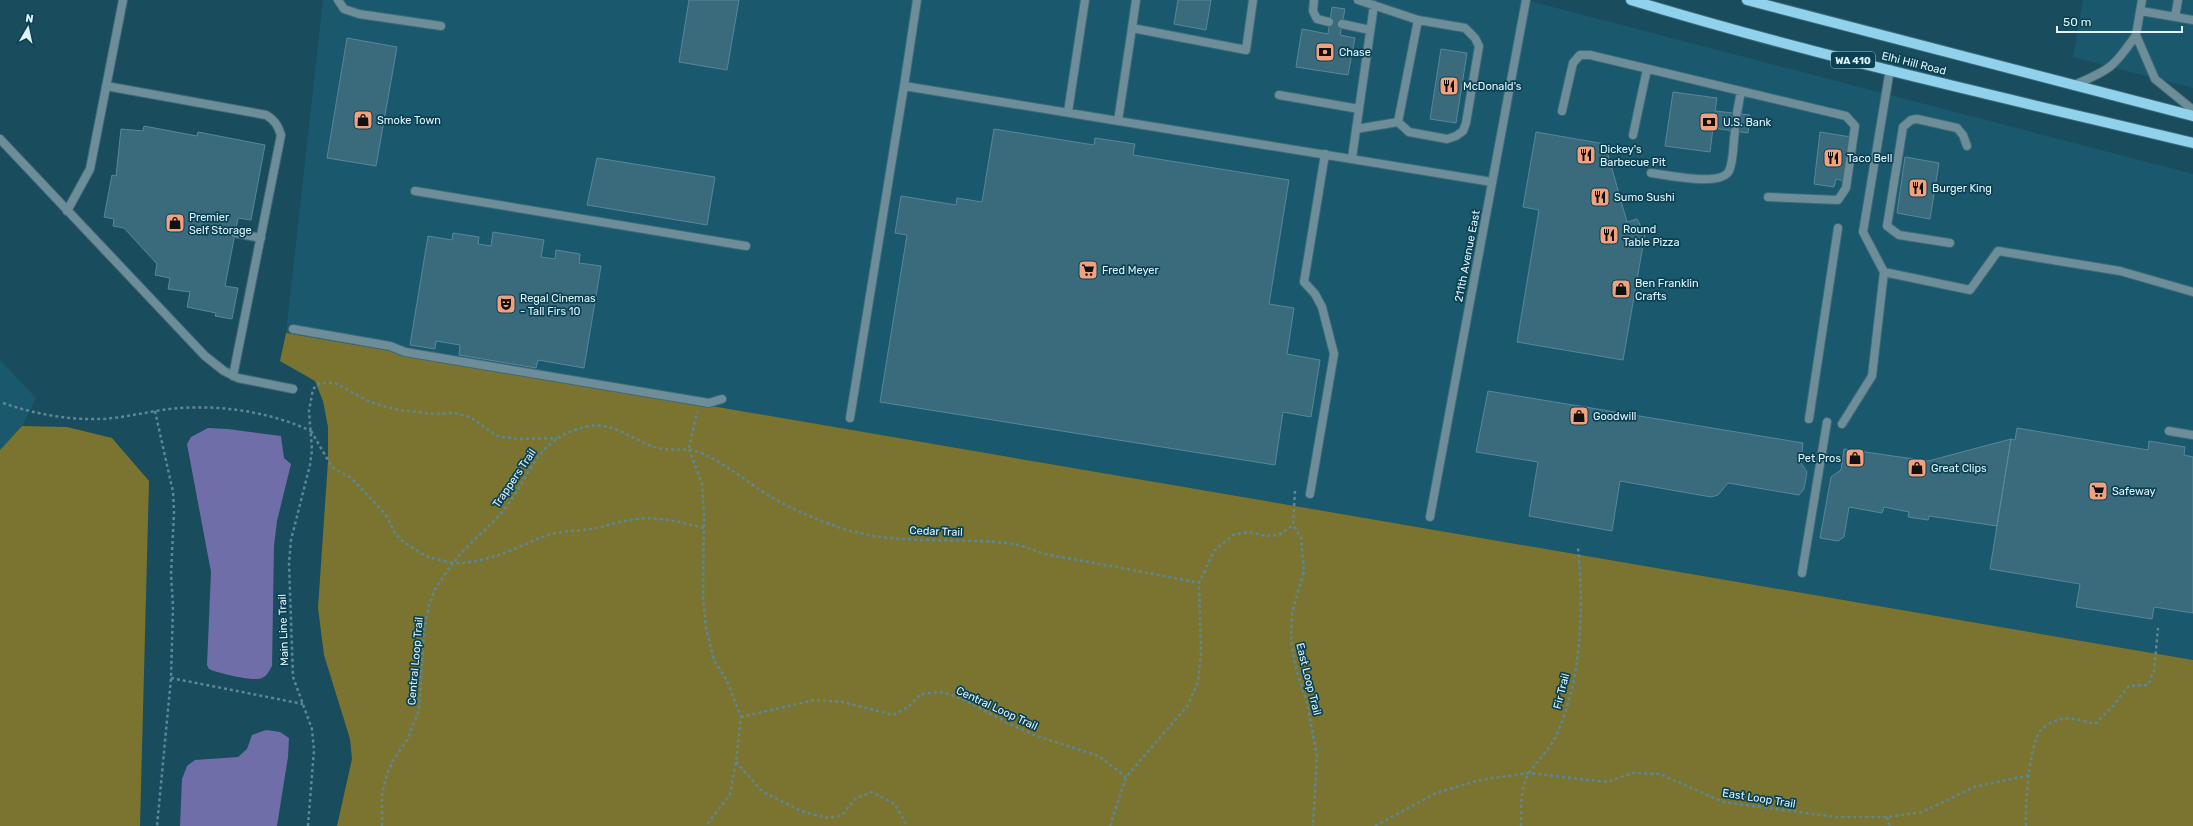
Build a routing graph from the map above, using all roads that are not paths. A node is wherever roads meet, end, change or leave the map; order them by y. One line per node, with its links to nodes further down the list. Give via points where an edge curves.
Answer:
1 (123, 0): 28 (street)
2 (338, 0): 21 (street, via 344,9 359,14)
3 (917, 0): 29 (street)
4 (1085, 0): 35 (street)
5 (1136, 0): 22 (street)
6 (1253, 0): 22 (street, via 1246,50)
7 (1314, 0): 19 (street, via 1313,11 1317,19)
8 (1358, 0): 14 (street)
9 (1526, 0): 49 (street, 211th Avenue East)
10 (1631, 0): 26 (main road, Elhi Hill Road / WA 410)
11 (1747, 0): 27 (main road, Elhi Hill Road)
12 (2142, 0): 15 (street)
13 (2178, 0): 16 (street)
14 (1374, 5): 17 (street); 23 (street)
15 (2141, 11): 16 (street); 24 (street)
16 (2175, 17): 18 (street)
17 (1418, 20): 39 (street); 39 (street, via 1465,28 1479,46 1466,123 1463,131 1447,139 1409,132)
18 (2193, 20)
19 (1329, 22)
20 (1342, 24): 23 (street)
21 (441, 26)
22 (1132, 28): 38 (street)
23 (1370, 30): 32 (street)
24 (2136, 35): 27 (street, via 2108,71); 33 (street, via 2155,79)
25 (1647, 69): 30 (street); 34 (street, via 1590,55 1580,55 1573,63); 42 (street)
26 (1890, 69): 44 (main road, Elhi Hill Road / WA 410); 58 (street, via 1863,232)
27 (2074, 85): 37 (main road, Elhi Hill Road)
28 (106, 86): 52 (street, via 90,169); 55 (street, via 271,118 281,135)
29 (904, 86): 35 (street); 64 (street)
30 (1741, 91): 36 (street); 51 (street, via 1846,116 1855,126 1846,188 1838,200)
31 (1279, 95): 32 (street)
32 (1359, 109): 40 (street)
33 (2193, 110)
34 (1562, 111)
35 (1068, 112): 38 (street)
36 (1737, 113)
37 (2193, 116)
38 (1118, 120): 46 (street)
39 (1398, 122): 40 (street)
40 (1356, 129): 47 (street)
41 (1735, 131): 48 (street, via 1728,171 1723,177 1709,180)
42 (1633, 135)
43 (0, 139): 52 (street)
44 (2193, 143)
45 (1967, 146): 56 (street, via 1957,128 1918,119 1911,120 1903,127 1887,226 1899,235)
46 (1324, 154): 47 (street); 70 (street, via 1304,282 1322,307 1334,354)
47 (1352, 158): 49 (street)
48 (1651, 173)
49 (1492, 182): 71 (street, 211th Avenue East)
50 (415, 191): 57 (street)
51 (1768, 197)
52 (67, 211): 61 (street, via 205,356)
53 (1838, 228): 65 (street)
54 (236, 233): 55 (street)
55 (260, 238): 61 (street)
56 (1950, 243)
57 (746, 246)
58 (1884, 272): 59 (street, via 1970,290 1998,251 2120,271); 67 (street, via 1872,376)
59 (2193, 292)
60 (293, 329): 63 (street, via 390,346 412,354 699,402 709,403)
61 (233, 376): 62 (street)
62 (293, 389)
63 (722, 399)
64 (850, 418)
65 (1809, 419)
66 (1827, 422): 72 (street)
67 (1842, 424)
68 (2169, 431): 69 (street)
69 (2193, 436)
70 (1310, 494)
71 (1430, 517)
72 (1802, 572)

